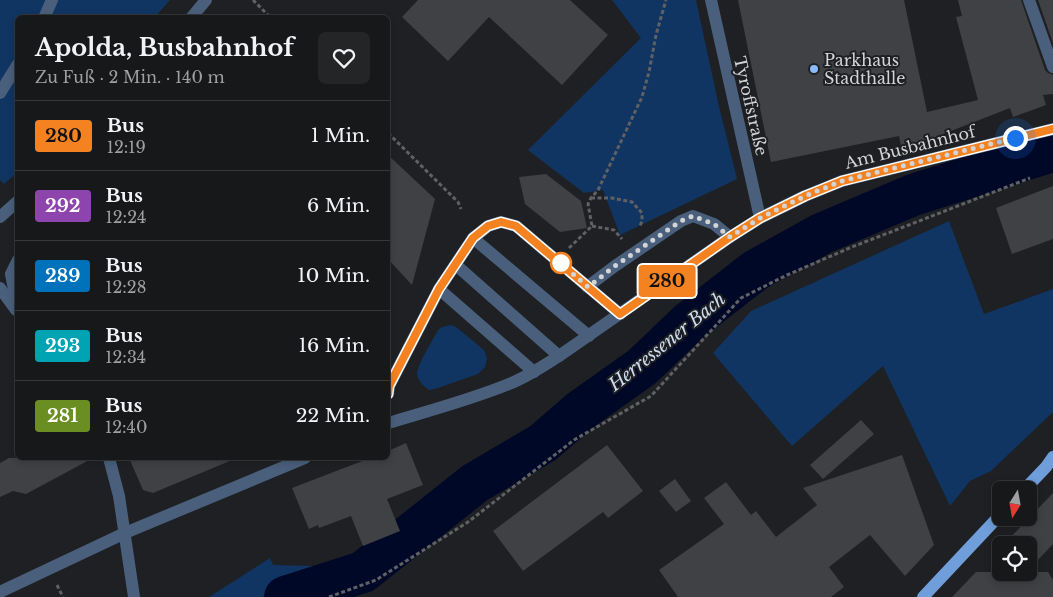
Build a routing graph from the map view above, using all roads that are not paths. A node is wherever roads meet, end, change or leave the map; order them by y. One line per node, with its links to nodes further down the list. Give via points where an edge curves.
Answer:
1 (52, 0): 5 (street)
2 (206, 0): 6 (street)
3 (711, 0): 13 (street, Tyroffstraße)
4 (1030, 0): 7 (street)
5 (45, 15)
6 (194, 15)
7 (1053, 67)
8 (15, 69): 9 (street)
9 (0, 93)
10 (1053, 128): 13 (street, Am Busbahnhof, via 842,181)
11 (15, 204): 12 (street)
12 (0, 217)
13 (760, 218): 14 (street, Am Busbahnhof)
14 (730, 237): 18 (street, via 714,224 693,216 681,221); 23 (street, Am Busbahnhof)
15 (473, 238): 16 (street); 18 (street, via 488,226 501,222 516,226); 24 (street)
16 (456, 265): 20 (street); 25 (street)
17 (15, 266): 21 (street, via 11,274)
18 (588, 287): 23 (street)
19 (0, 288): 22 (street)
20 (439, 289): 26 (street); 27 (street)
21 (15, 295)
22 (15, 307)
23 (620, 314): 24 (street, Am Busbahnhof)
24 (588, 336): 25 (street, Am Busbahnhof)
25 (559, 356): 26 (street, Am Busbahnhof)
26 (534, 372): 28 (street, Am Busbahnhof, via 489,392)
27 (390, 384)
28 (390, 422)
29 (1053, 458): 32 (main road)
30 (110, 460): 34 (street)
31 (300, 460): 34 (street)
32 (1033, 481)
33 (992, 524): 37 (main road)
34 (125, 533): 35 (street); 36 (street)
35 (0, 592)
36 (134, 597)
37 (923, 597)

